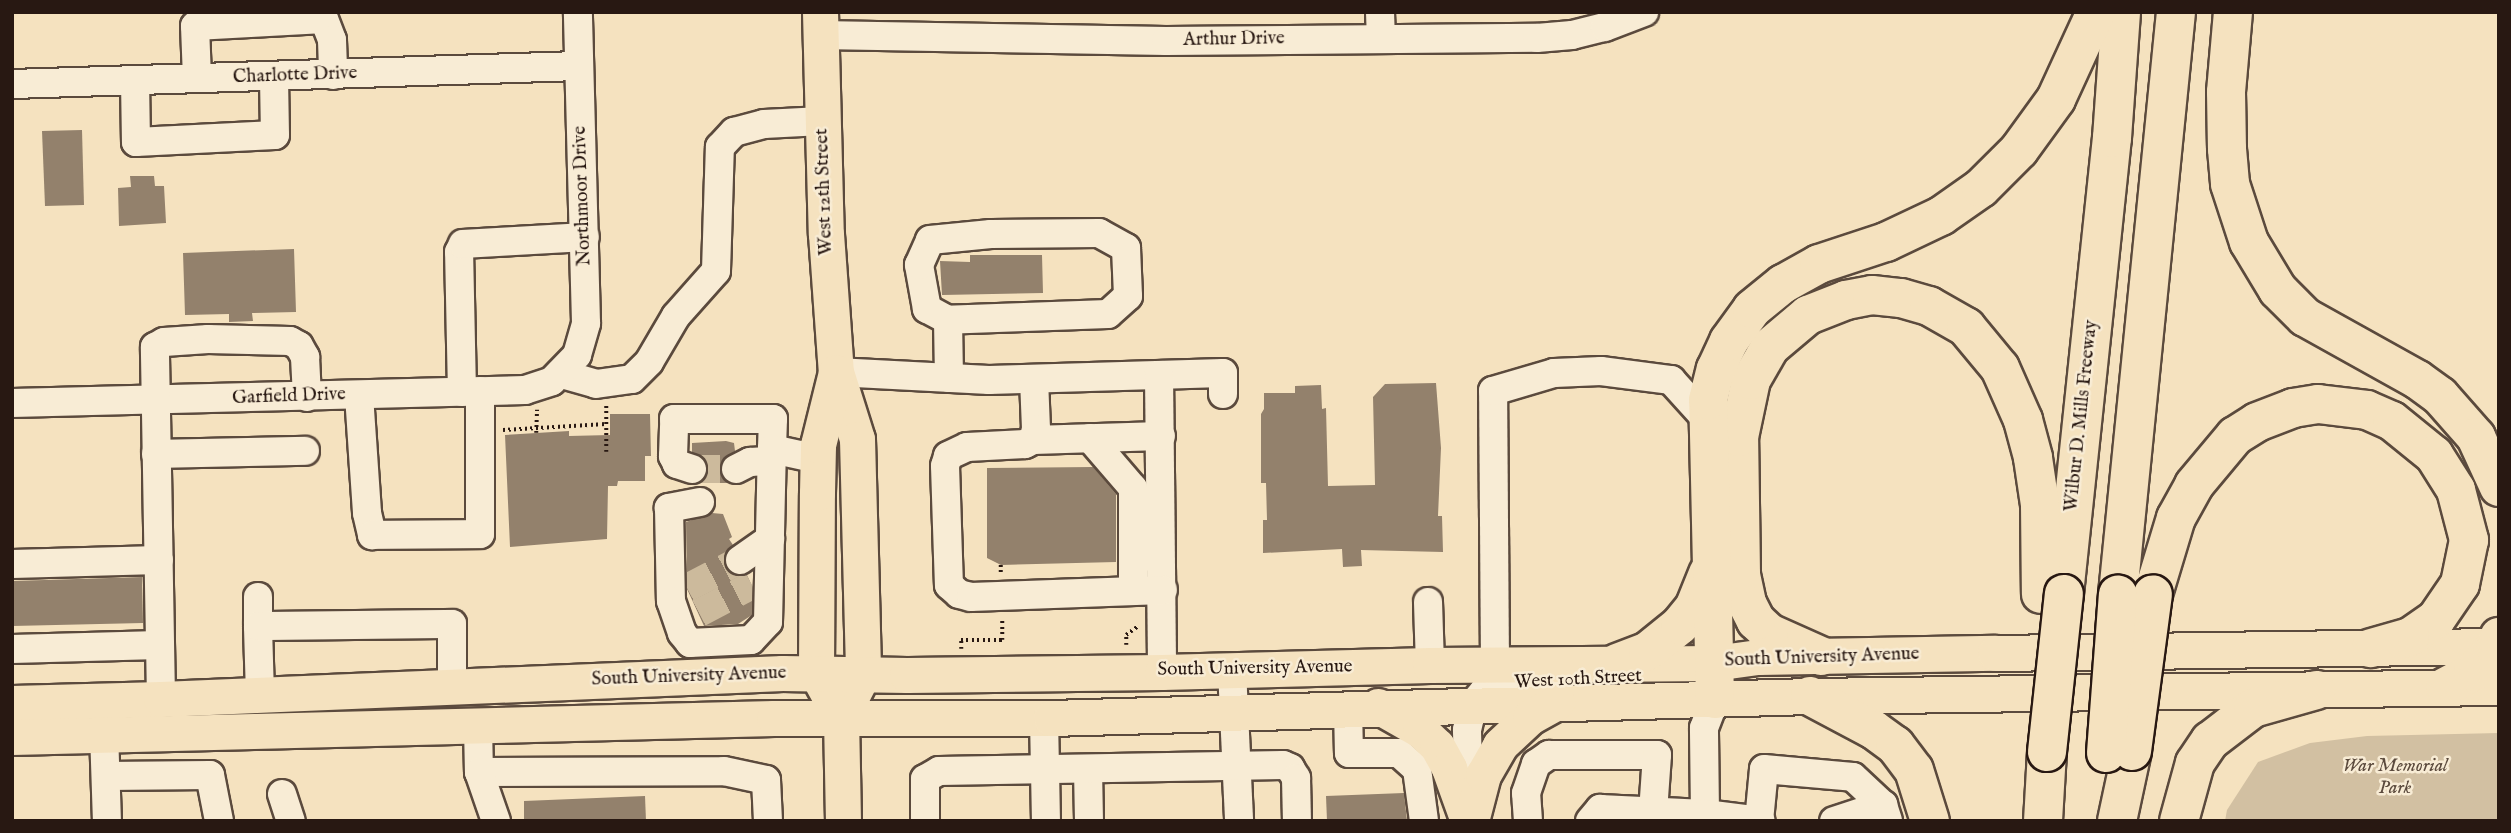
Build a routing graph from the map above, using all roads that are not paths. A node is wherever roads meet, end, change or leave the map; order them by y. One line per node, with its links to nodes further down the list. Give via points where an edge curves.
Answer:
1 (578, 12): 9 (street, Northmoor Drive)
2 (1644, 12): 8 (street, Arthur Drive, via 1572,35)
3 (2096, 12): 29 (highway, via 2056,99 2019,150 1981,188 1941,216 1897,237 1804,271 1752,309 1716,369)
4 (2121, 12): 46 (highway, Wilbur D. Mills Freeway, via 2112,138)
5 (2176, 12): 47 (highway)
6 (2233, 12): 38 (highway, via 2227,149 2230,184 2249,242 2278,290 2305,317 2440,396 2476,437)
7 (820, 24): 8 (street, Arthur Drive, via 1166,41); 15 (main road, West 12th Street)
8 (1380, 25)
9 (578, 66): 10 (street, Charlotte Drive); 16 (street, Northmoor Drive)
10 (333, 75): 11 (street, Charlotte Drive); 12 (street, via 332,40 324,19 195,26)
11 (274, 77): 12 (street, Charlotte Drive); 13 (street, via 275,135 136,142)
12 (197, 78): 13 (street, Charlotte Drive)
13 (135, 80): 14 (street, Charlotte Drive)
14 (12, 84)
15 (822, 121): 18 (main road, West 12th Street); 19 (street, via 764,124 734,132 720,147 716,271 676,316 649,362 632,379 596,384)
16 (585, 237): 19 (street, Northmoor Drive, via 586,323 578,355); 23 (street, via 463,244 459,251 463,350)
17 (948, 320): 17 (street, via 1108,314 1128,296 1126,248 1099,233 930,240 919,265 927,309); 21 (street)
18 (836, 372): 21 (street); 36 (main road, West 12th Street); 64 (main road, West 12th Street, via 857,439)
19 (562, 374): 23 (street, Garfield Drive, via 536,388)
20 (1159, 375): 22 (street); 24 (street, via 1223,373); 30 (street)
21 (949, 378): 22 (street)
22 (1034, 379): 32 (street)
23 (471, 392): 25 (street, Garfield Drive); 25 (street, via 480,430 480,534 372,535)
24 (1223, 394)
25 (359, 395): 26 (street, Garfield Drive)
26 (307, 397): 27 (street, Garfield Drive); 27 (street, via 305,356 299,346 290,341 208,339 163,342 155,347)
27 (155, 400): 28 (street, Garfield Drive); 34 (street)
28 (12, 403)
29 (1709, 422): 43 (highway); 60 (street, via 1671,380 1601,371 1554,373 1493,391)
30 (1161, 436): 31 (street); 45 (street)
31 (1090, 438): 32 (street); 50 (street, via 1133,488)
32 (1033, 440): 50 (street, via 967,447 948,456 950,585 971,597)
33 (304, 451): 34 (street)
34 (156, 454): 42 (street)
35 (753, 459): 36 (street); 37 (street, via 773,419 674,419 673,456); 40 (street)
36 (818, 459): 41 (main road, West 12th Street)
37 (687, 463)
38 (2499, 487)
39 (700, 502): 51 (street, via 669,508)
40 (772, 531): 41 (street); 51 (street, via 753,572 768,622 751,640)
41 (817, 533): 62 (main road, West 12th Street)
42 (159, 560): 44 (street); 54 (street)
43 (1713, 561): 58 (highway, via 1695,608 1680,625 1648,651); 65 (highway)
44 (12, 564)
45 (1163, 590): 50 (street); 63 (street)
46 (2052, 594): 57 (highway, via 2033,458 2000,368 1966,327 1929,306 1872,295 1846,300 1808,315 1770,348 1751,380 1739,437 1741,574 1747,603 1769,633); 112 (highway, bridge, via 2051,713)
47 (2135, 594): 55 (highway, via 2194,485 2235,436 2293,408 2318,404 2367,410 2392,421 2434,455 2456,490 2469,540 2460,584 2436,619 2410,637); 83 (highway, bridge)
48 (258, 597): 52 (street)
49 (1429, 602): 59 (street)
50 (1136, 604)
51 (686, 625): 62 (main road, South University Avenue); 66 (main road, South University Avenue)
52 (258, 626): 66 (street, via 452,624); 70 (street)
53 (2498, 643): 55 (main road, South University Avenue); 67 (highway, via 2473,672)
54 (159, 645): 56 (street); 77 (street)
55 (2371, 648): 57 (main road, South University Avenue)
56 (12, 649)
57 (1821, 656): 65 (main road, South University Avenue, via 1758,657)
58 (1617, 663): 60 (main road, South University Avenue); 65 (main road, South University Avenue)
59 (1430, 665): 60 (main road, South University Avenue); 61 (main road, South University Avenue)
60 (1494, 665)
61 (1232, 670): 63 (main road, South University Avenue); 76 (street)
62 (816, 672): 64 (main road, South University Avenue); 78 (main road, West 12th Street)
63 (1162, 672): 64 (main road, South University Avenue)
64 (863, 674): 78 (main road, West 12th Street)
65 (1703, 675): 71 (main road, South University Avenue); 72 (main road, South University Avenue); 74 (street, West 10th Street, via 1512,682 1484,691); 93 (street)
66 (452, 687): 70 (main road, South University Avenue)
67 (2445, 687): 68 (main road, South University Avenue); 69 (main road, South University Avenue)
68 (2499, 687)
69 (2316, 690): 71 (main road, South University Avenue); 115 (highway, via 2253,708 2210,741 2195,763)
70 (260, 695): 77 (main road, South University Avenue)
71 (1810, 696): 111 (highway, via 1895,745 1914,770)
72 (1559, 701): 74 (main road, South University Avenue); 106 (main road, via 1530,717 1500,745 1483,775)
73 (12, 703): 77 (main road, South University Avenue)
74 (1473, 704): 75 (main road, South University Avenue); 106 (street, via 1467,730)
75 (1363, 706): 76 (main road, South University Avenue); 105 (street, via 1349,753 1399,753 1417,769); 106 (main road, via 1420,730 1437,746)
76 (1234, 711): 79 (main road, South University Avenue); 84 (street)
77 (166, 715): 80 (main road, South University Avenue); 81 (main road, South University Avenue); 88 (street)
78 (841, 717): 79 (main road, South University Avenue); 80 (main road, South University Avenue); 99 (main road, West 12th Street)
79 (1044, 718): 86 (street)
80 (478, 726): 87 (street)
81 (104, 732): 82 (main road, South University Avenue); 89 (street)
82 (12, 737)
83 (2119, 752): 113 (highway); 114 (highway)
84 (1237, 766): 85 (street); 103 (street); 104 (street, via 1290,768 1296,778)
85 (1088, 769): 86 (street); 102 (street)
86 (1045, 770): 100 (street, via 929,774 924,790); 101 (street)
87 (480, 772): 97 (street); 98 (street, via 724,771 765,780)
88 (173, 774): 89 (street); 95 (street, via 210,775)
89 (106, 776): 94 (street)
90 (282, 793): 96 (street)
91 (1653, 812): 93 (street); 107 (street, via 1657,755 1549,755 1536,764 1527,793); 108 (street, via 1600,809)
92 (1885, 813): 109 (street, via 1853,777 1764,769); 110 (street)
93 (1705, 814): 109 (street)
94 (107, 821)
95 (219, 821)
96 (291, 821)
97 (496, 821)
98 (768, 821)
99 (844, 821)
100 (925, 821)
101 (1046, 821)
102 (1089, 821)
103 (1239, 821)
104 (1297, 821)
105 (1424, 821)
106 (1469, 821)
107 (1528, 821)
108 (1590, 821)
109 (1760, 821)
110 (1834, 821)
111 (1930, 821)
112 (2043, 821)
113 (2103, 821)
114 (2117, 821)
115 (2179, 821)

